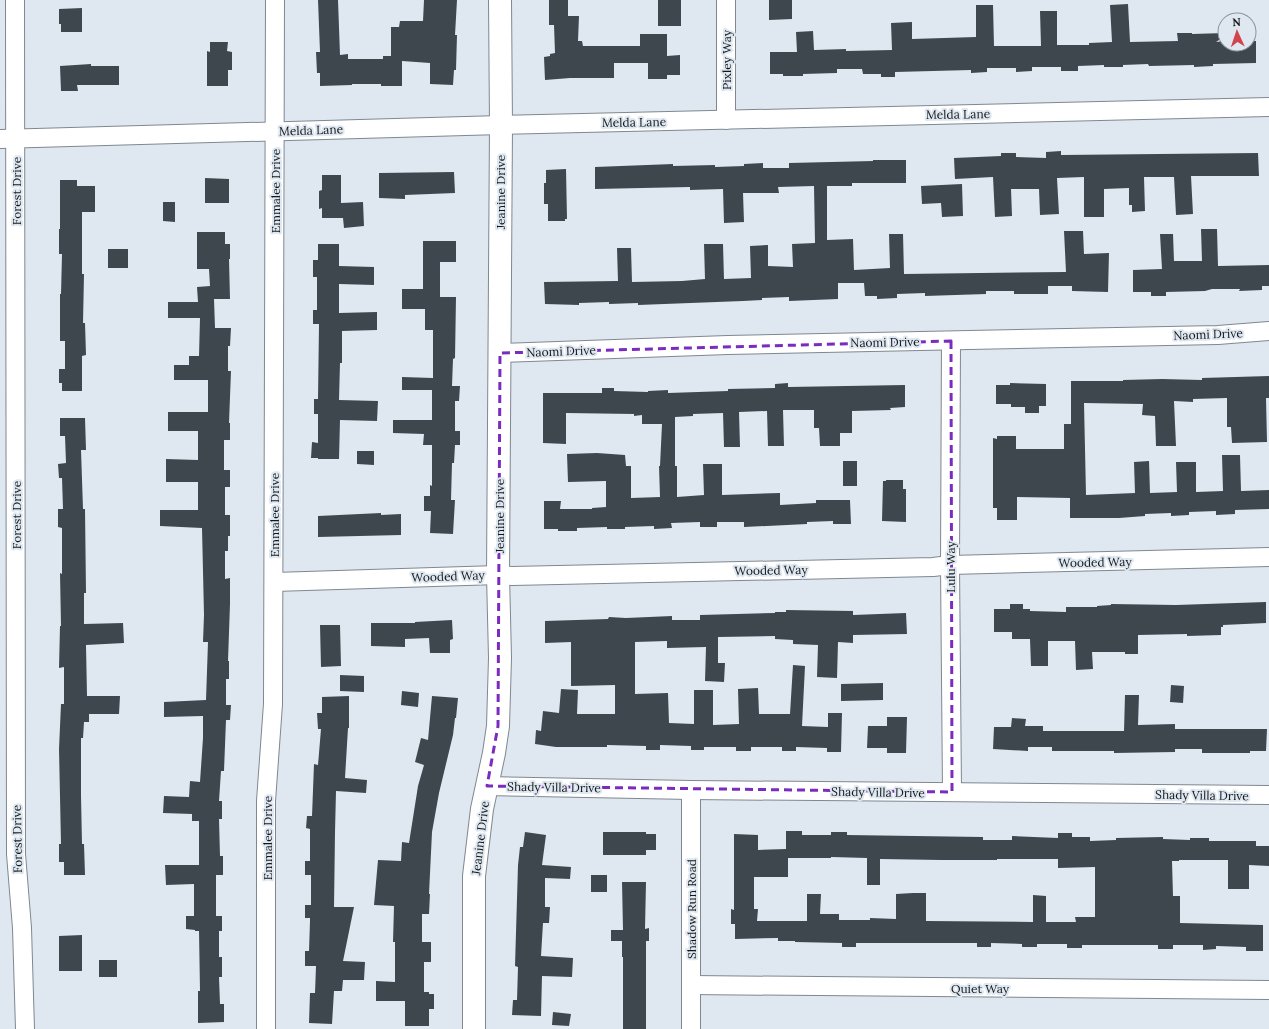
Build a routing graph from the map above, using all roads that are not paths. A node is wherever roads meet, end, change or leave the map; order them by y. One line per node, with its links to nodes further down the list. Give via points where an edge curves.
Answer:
1 (15, 0): 9 (street, Forest Drive)
2 (275, 0): 8 (street, Emmalee Drive)
3 (500, 0): 7 (street, Jeanine Drive)
4 (726, 0): 6 (street, Pixley Way)
5 (1269, 107): 6 (street, Melda Lane)
6 (726, 120): 7 (street, Melda Lane)
7 (501, 124): 8 (street, Melda Lane); 12 (street, Jeanine Drive)
8 (275, 131): 9 (street, Melda Lane); 16 (street, Emmalee Drive)
9 (8, 138): 23 (street, Forest Drive, via 16,854 22,928)
10 (1269, 331): 11 (street, Naomi Drive, via 1218,335)
11 (951, 341): 12 (street, Naomi Drive); 14 (street, Lulu Way)
12 (500, 353): 15 (street, Jeanine Drive)
13 (1269, 557): 14 (street, Wooded Way)
14 (950, 565): 15 (street, Wooded Way, via 512,576); 19 (street, Lulu Way)
15 (498, 574): 16 (street, Wooded Way); 17 (street, Jeanine Drive, via 498,726)
16 (274, 582): 24 (street, Emmalee Drive, via 273,704 266,802)
17 (487, 786): 18 (street, Shady Villa Drive); 25 (street, Jeanine Drive, via 474,876)
18 (690, 790): 19 (street, Shady Villa Drive); 21 (street, Shadow Run Road)
19 (952, 792): 20 (street, Shady Villa Drive)
20 (1269, 796)
21 (691, 985): 22 (street, Quiet Way); 26 (street, Shadow Run Road)
22 (1269, 990)
23 (24, 1029)
24 (266, 1029)
25 (474, 1029)
26 (691, 1029)

